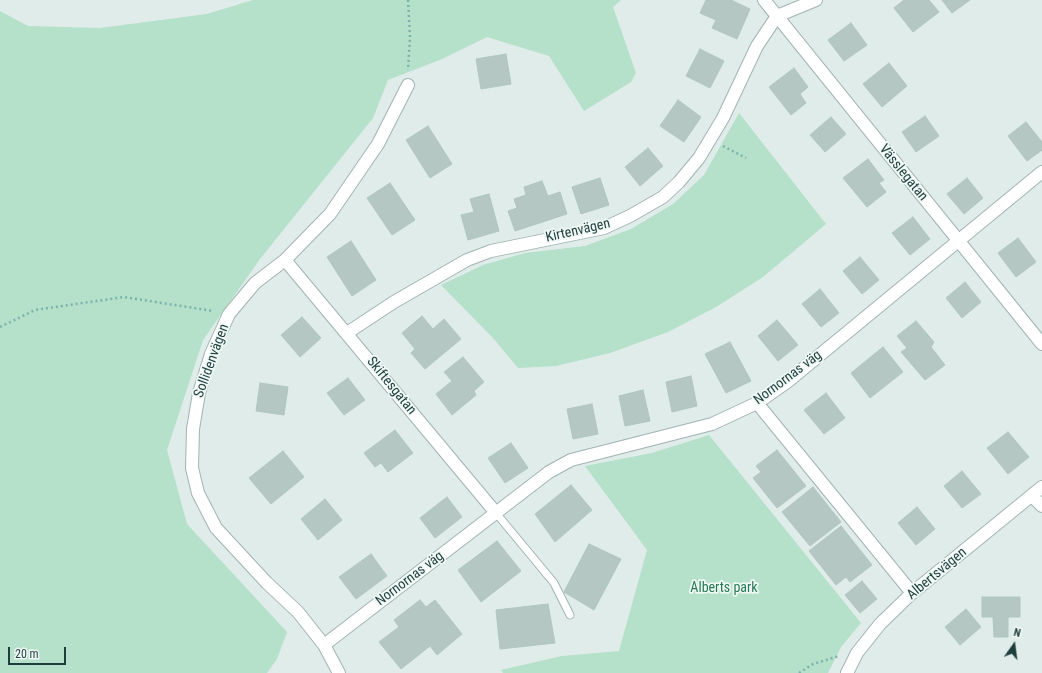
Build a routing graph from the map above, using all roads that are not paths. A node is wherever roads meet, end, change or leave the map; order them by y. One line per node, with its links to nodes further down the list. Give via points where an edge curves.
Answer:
1 (764, 0): 3 (street, Vässlegatan)
2 (816, 0): 3 (street)
3 (777, 16): 6 (street, Vässlegatan); 8 (street, Kirtenvägen, via 757,46 711,140 679,182 663,197 604,228 491,251 467,260)
4 (408, 85): 7 (street, Sollidenvägen, via 378,144 330,214)
5 (1042, 172): 6 (street, Nornornas väg)
6 (957, 241): 9 (street, Vässlegatan); 10 (street, Nornornas väg, via 787,382)
7 (285, 260): 8 (street, Skiftesgatan); 17 (street, Sollidenvägen, via 255,283 229,314 199,393 191,448 192,468 198,493 216,528 298,612)
8 (347, 333): 14 (street, Skiftesgatan)
9 (1042, 344)
10 (756, 403): 14 (street, Nornornas väg, via 712,424 571,460 549,472); 15 (street)
11 (1042, 487): 12 (street, Albertsvägen)
12 (1032, 496): 13 (street); 15 (street, Albertsvägen)
13 (1042, 506)
14 (496, 514): 16 (lane, via 554,583); 17 (street, Nornornas väg)
15 (912, 593): 19 (street, Albertsvägen, via 880,624 857,653)
16 (570, 615)
17 (324, 645): 18 (street, Sollidenvägen)
18 (339, 673)
19 (846, 673)

